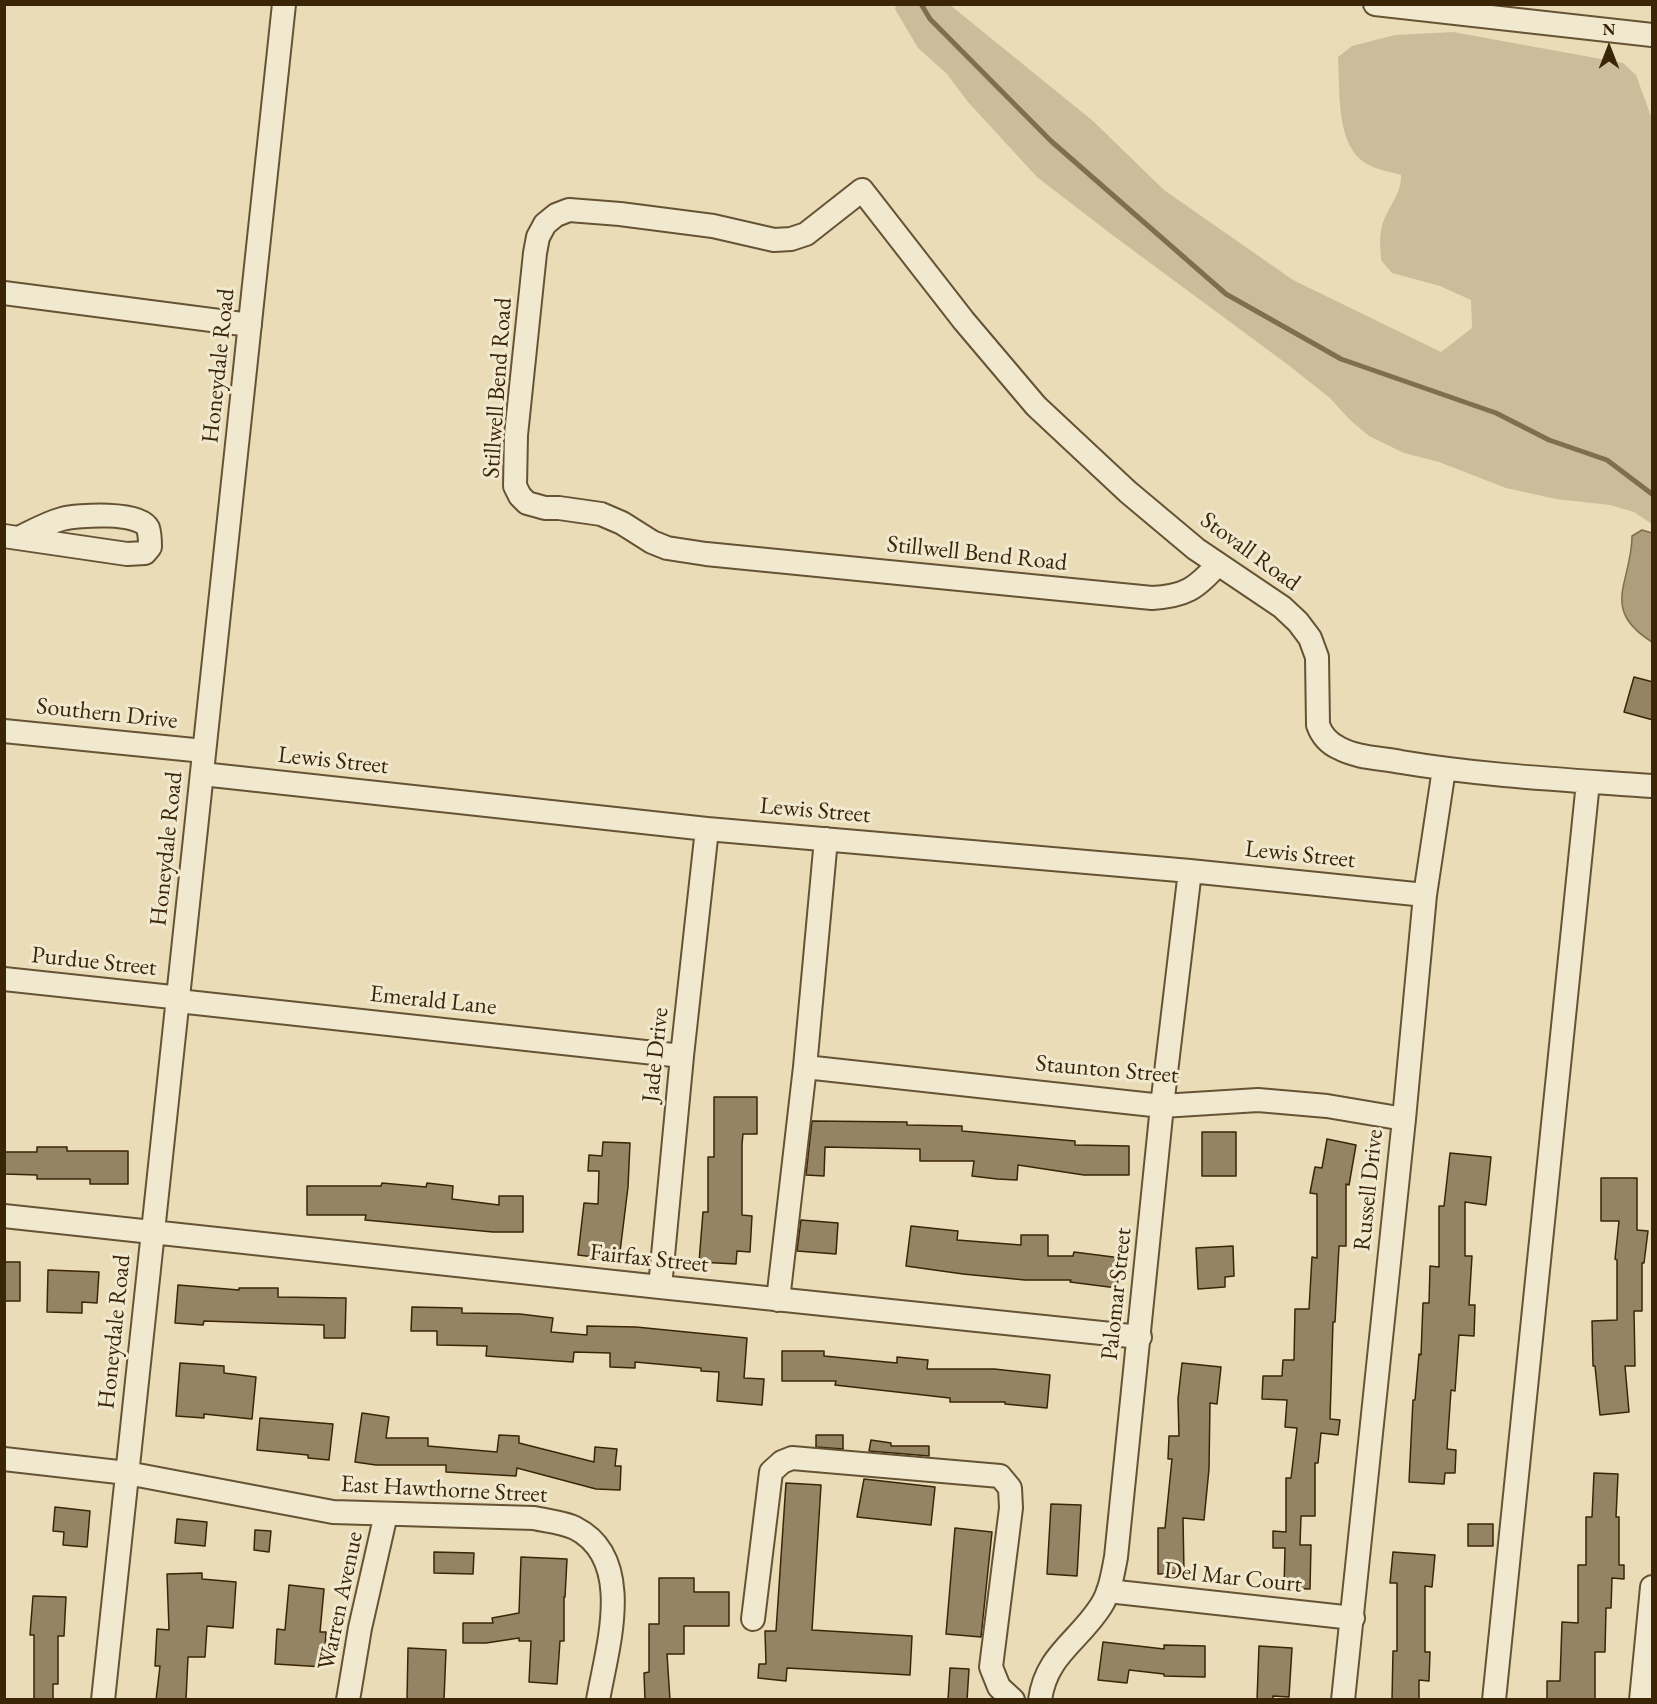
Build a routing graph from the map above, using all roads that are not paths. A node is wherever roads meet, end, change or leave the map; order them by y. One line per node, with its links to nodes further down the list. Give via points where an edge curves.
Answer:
1 (284, 4): 7 (street, Honeydale Road)
2 (1376, 4): 3 (street)
3 (1521, 12): 4 (street)
4 (1653, 35)
5 (862, 190): 9 (street, Stovall Road, via 1036,406 1128,492); 9 (street, Stillwell Bend Road, via 806,234 791,239 774,240 713,226 569,210 545,224 535,253 516,435 515,486 520,496 545,508 601,514 667,548 1152,598 1186,593)
6 (4, 293): 7 (street)
7 (250, 325): 11 (street, Honeydale Road)
8 (12, 537): 8 (street, via 60,519 103,516 144,523 150,547 145,553 127,554)
9 (1218, 564): 12 (street, Stovall Road, via 1282,608 1310,638 1317,657 1318,725 1329,742 1354,754)
10 (4, 731): 11 (street, Southern Drive)
11 (204, 751): 13 (street, Honeydale Road)
12 (1444, 769): 14 (street, Stovall Road); 19 (street, Russell Drive)
13 (202, 774): 16 (street, Lewis Street); 21 (street, Honeydale Road)
14 (1588, 782): 15 (street, Stovall Road); 44 (street)
15 (1653, 786)
16 (707, 829): 17 (street, Lewis Street); 22 (street, Jade Drive)
17 (826, 839): 18 (street, Lewis Street); 23 (street)
18 (1190, 871): 19 (street, Lewis Street); 24 (street, Palomar Street)
19 (1425, 896): 25 (street, Russell Drive)
20 (4, 979): 21 (street, Purdue Street, via 172,997)
21 (178, 1001): 22 (street, Emerald Lane); 27 (street, Honeydale Road)
22 (682, 1056): 28 (street, Jade Drive)
23 (805, 1067): 24 (street, Staunton Street); 29 (street)
24 (1162, 1106): 25 (street, Staunton Street, via 1258,1100); 30 (street, Palomar Street)
25 (1404, 1119): 36 (street, Russell Drive)
26 (4, 1216): 27 (street, Fairfax Street)
27 (153, 1233): 28 (street, Fairfax Street); 32 (street, Honeydale Road)
28 (660, 1287): 29 (street, Fairfax Street)
29 (778, 1300): 30 (street, Fairfax Street)
30 (1140, 1337): 34 (street, Palomar Street, via 1116,1557)
31 (4, 1459): 32 (street, East Hawthorne Street)
32 (127, 1473): 33 (street, East Hawthorne Street, via 333,1512); 38 (street, Honeydale Road)
33 (386, 1514): 39 (street, Warren Avenue); 40 (street, East Hawthorne Street, via 534,1518 575,1529 591,1541 611,1575 614,1616)
34 (1108, 1591): 36 (street, Del Mar Court); 42 (street, Palomar Street, via 1078,1637 1051,1665)
35 (1652, 1598): 45 (street)
36 (1353, 1618): 43 (street, Russell Drive)
37 (753, 1619): 41 (street, via 771,1472 782,1462 792,1458 1000,1476 1010,1488 1011,1508 991,1667 999,1688)
38 (103, 1700)
39 (348, 1700)
40 (598, 1700)
41 (1013, 1700)
42 (1040, 1700)
43 (1343, 1700)
44 (1494, 1700)
45 (1641, 1700)

